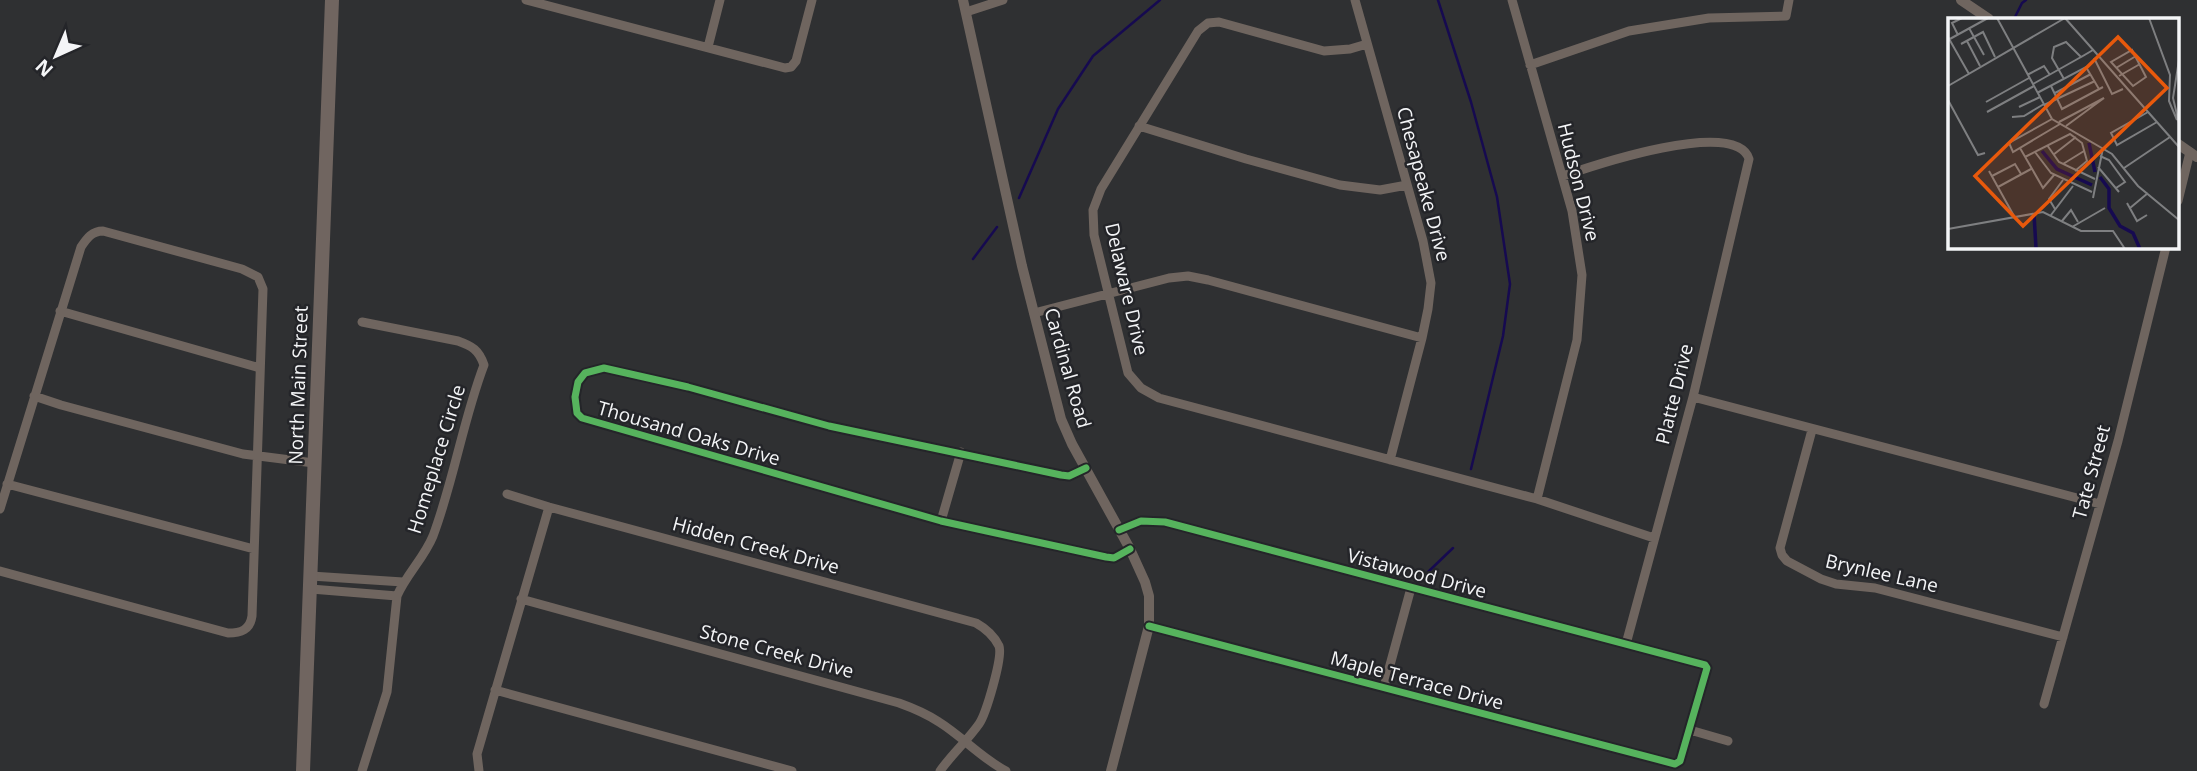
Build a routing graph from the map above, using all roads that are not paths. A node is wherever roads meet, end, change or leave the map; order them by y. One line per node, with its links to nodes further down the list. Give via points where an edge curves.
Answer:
1 (332, 0): 34 (main road, North Main Street)
2 (526, 0): 14 (street)
3 (720, 0): 14 (street)
4 (812, 0): 14 (street, via 791,67)
5 (963, 0): 11 (street, Cardinal Road)
6 (1003, 0): 11 (street)
7 (1355, 0): 13 (street, Chesapeake Drive)
8 (1512, 0): 15 (street, Hudson Drive)
9 (1789, 0): 15 (street, via 1786,16 1709,18 1629,31)
10 (1961, 0): 12 (street)
11 (966, 12): 24 (street, Cardinal Road)
12 (1988, 18)
13 (1367, 44): 16 (street, Delaware Drive, via 1324,51 1219,22 1208,23 1198,31); 19 (street, Chesapeake Drive)
14 (708, 47)
15 (1530, 65): 18 (street, Hudson Drive)
16 (1139, 126): 19 (street, via 1340,185 1380,190); 22 (street, Delaware Drive, via 1093,210)
17 (2193, 155): 20 (street)
18 (1563, 176): 29 (street, Platte Drive, via 1689,143 1734,145 1747,153); 38 (street, Hudson Drive, via 1578,243 1581,307)
19 (1407, 185): 26 (street, Chesapeake Drive, via 1431,283)
20 (2180, 195)
21 (2166, 248): 39 (street, Tate Street)
22 (1107, 295): 24 (street); 26 (street, via 1188,276); 33 (street, Delaware Drive, via 1128,373 1150,394)
23 (60, 311): 27 (street); 27 (street, via 80,247 95,231 242,269 258,277 263,289); 28 (street)
24 (1034, 313): 35 (street, Cardinal Road, via 1061,419)
25 (362, 322): 49 (street, Homeplace Circle, via 472,345 484,365 432,540)
26 (1422, 338): 33 (street, Chesapeake Drive)
27 (260, 368): 32 (street)
28 (34, 396): 32 (street); 36 (street)
29 (1693, 397): 30 (street); 44 (street, Platte Drive)
30 (1812, 430): 39 (street); 56 (street, Brynlee Lane, via 1780,548 1787,561 1836,584 1875,588)
31 (961, 452): 35 (street, Thousand Oaks Drive, via 1069,476); 42 (street); 42 (street, Thousand Oaks Drive, via 829,426 604,368 585,373 578,382 575,397 582,418)
32 (258, 456): 34 (street); 45 (street)
33 (1390, 460): 38 (street, Delaware Drive)
34 (314, 463): 50 (main road, North Main Street)
35 (1086, 468): 43 (street, Cardinal Road)
36 (7, 484): 41 (street); 45 (street)
37 (507, 494): 40 (street, Hidden Creek Drive)
38 (1537, 499): 44 (street, Delaware Drive)
39 (2100, 504): 56 (street, Tate Street)
40 (549, 507): 54 (street); 62 (street, Hidden Creek Drive, via 976,623 992,636 1000,653 988,704)
41 (0, 509)
42 (941, 521): 46 (street, Thousand Oaks Drive, via 1106,557)
43 (1119, 530): 46 (street, Cardinal Road); 51 (street, Vistawood Drive, via 1141,521 1165,522)
44 (1654, 538): 57 (street, Platte Drive)
45 (254, 549): 47 (street, via 251,622 239,633)
46 (1130, 550): 55 (street, Cardinal Road, via 1149,596)
47 (0, 571)
48 (359, 579): 49 (street); 50 (street); 52 (street)
49 (403, 582): 53 (street, Homeplace Circle)
50 (311, 583): 52 (street); 64 (main road, North Main Street)
51 (1411, 587): 57 (street, Vistawood Drive); 58 (street)
52 (357, 592): 53 (street)
53 (397, 596): 65 (street, Homeplace Circle, via 387,692)
54 (521, 599): 59 (street); 62 (street, Stone Creek Drive, via 899,703 941,723)
55 (1149, 626): 58 (street, Maple Terrace Drive); 70 (street, Cardinal Road)
56 (2063, 637): 60 (street, Tate Street)
57 (1626, 644): 61 (street, Vistawood Drive, via 1707,667)
58 (1384, 687): 61 (street, Maple Terrace Drive, via 1677,764)
59 (495, 690): 66 (street, via 477,754); 67 (street)
60 (2044, 704)
61 (1690, 730): 63 (street)
62 (964, 741): 68 (street); 69 (street, Stone Creek Drive)
63 (1728, 741)
64 (303, 771)
65 (362, 771)
66 (479, 771)
67 (792, 771)
68 (940, 771)
69 (1006, 771)
70 (1111, 771)

